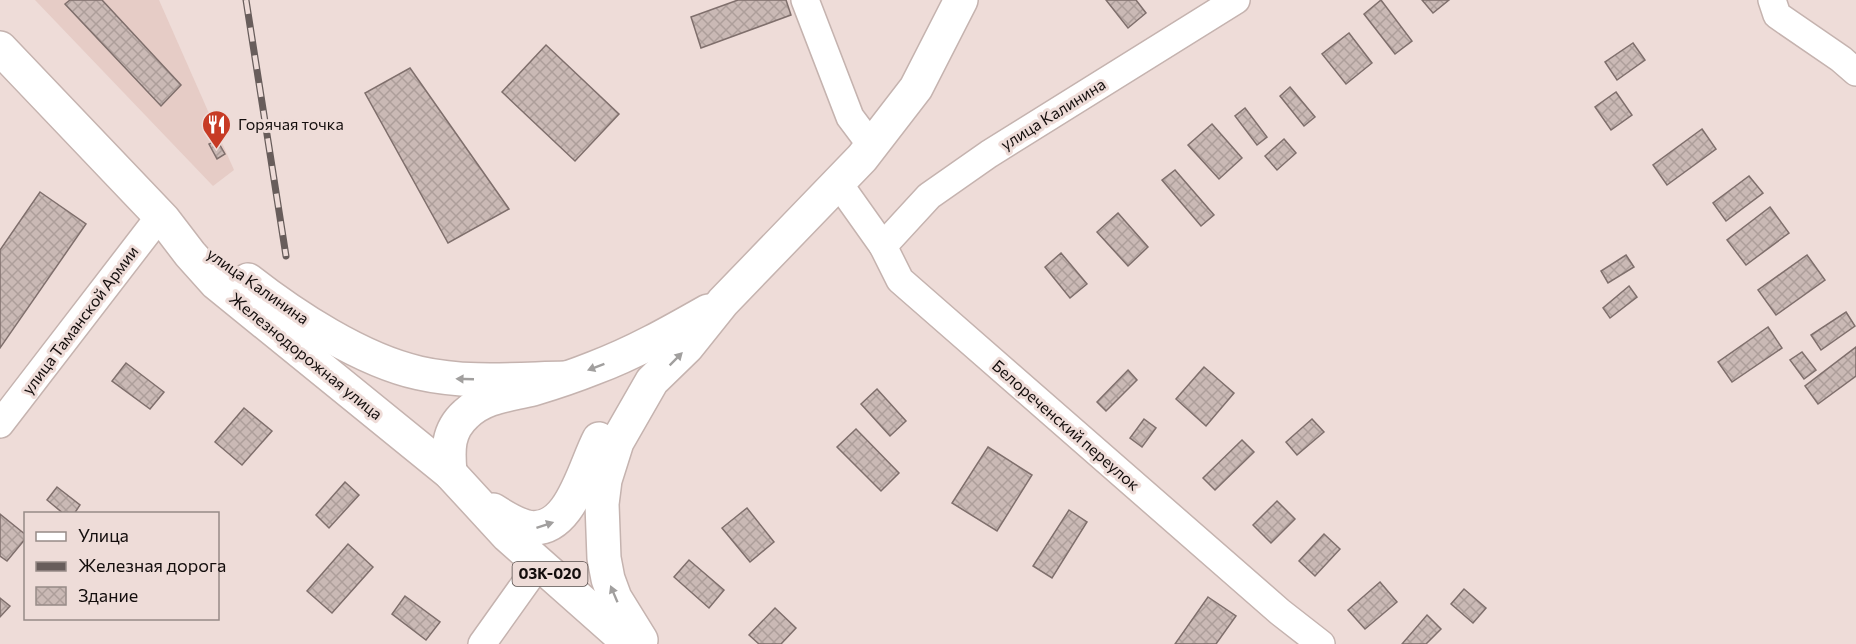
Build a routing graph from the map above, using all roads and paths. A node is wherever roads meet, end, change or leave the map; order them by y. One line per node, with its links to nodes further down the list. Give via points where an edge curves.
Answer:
1 (805, 0): 7 (street, via 850,117)
2 (961, 0): 7 (main road, улица Калинина, via 916,88)
3 (1236, 0): 10 (street, улица Калинина, via 929,196)
4 (1772, 0): 6 (street, via 1777,15)
5 (0, 48): 9 (main road, Железнодорожная улица)
6 (1856, 72)
7 (871, 145): 8 (main road, улица Калинина)
8 (839, 184): 10 (street, Белореченский переулок); 11 (main road, улица Калинина)
9 (162, 218): 12 (main road, улица Калинина, one-way to 9, via 453,378 395,366 334,338 282,306); 14 (street, улица Таманской Армии); 15 (main road, Железнодорожная улица, via 216,283)
10 (883, 246): 21 (street, Белореченский переулок, via 900,280)
11 (723, 302): 12 (main road, улица Калинина, one-way to 12, via 636,350); 13 (main road, улица Калинина, one-way to 11, via 687,347)
12 (565, 378): 15 (main road, улица Калинина, via 474,406 454,429 448,449)
13 (652, 381): 16 (main road, улица Калинина, one-way to 13, via 526,527 555,522 575,494 606,426); 20 (main road, улица Калинина, one-way to 13, via 626,618 608,579 602,504 617,442)
14 (0, 424)
15 (450, 473): 16 (main road, Железнодорожная улица)
16 (474, 498): 17 (main road, Железнодорожная улица / 03К-020)
17 (539, 564): 18 (street); 19 (main road, Железнодорожная улица / 03К-020)
18 (482, 644)
19 (630, 644)
20 (644, 644)
21 (1321, 644)

